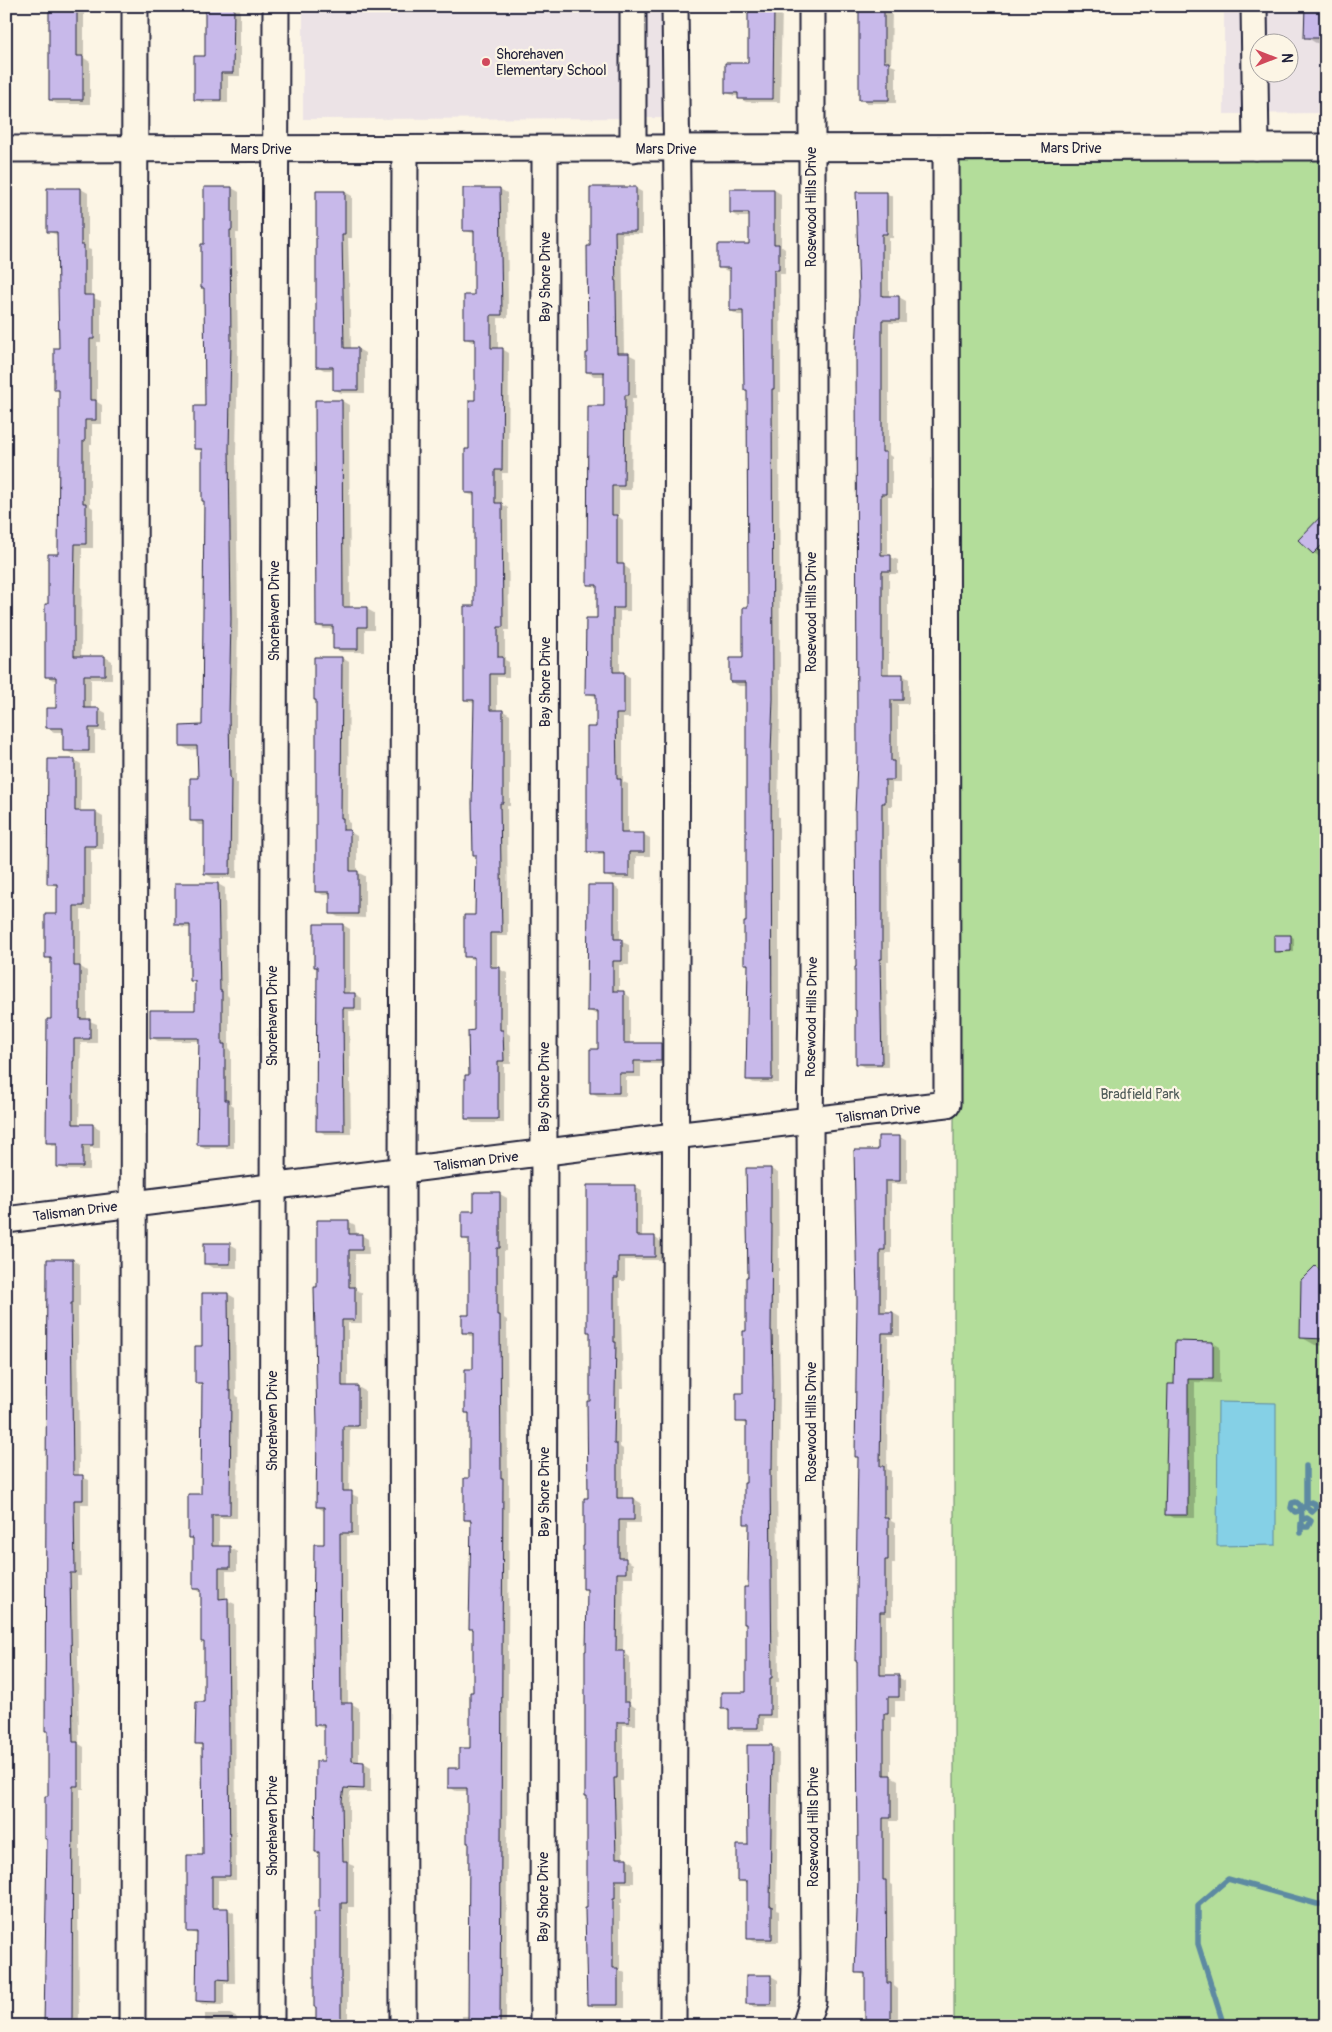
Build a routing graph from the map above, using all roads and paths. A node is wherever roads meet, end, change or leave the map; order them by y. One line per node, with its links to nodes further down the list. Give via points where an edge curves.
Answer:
1 (135, 6): 14 (street)
2 (276, 6): 15 (street, Shorehaven Drive)
3 (633, 6): 10 (street)
4 (675, 6): 11 (street)
5 (812, 6): 12 (street, Rosewood Hills Drive)
6 (1254, 6): 7 (street)
7 (1256, 147): 8 (street, Mars Drive); 13 (street, Mars Drive)
8 (1326, 147)
9 (6, 148): 14 (street, Mars Drive)
10 (633, 148): 11 (street, Mars Drive); 17 (street, Mars Drive)
11 (676, 148): 12 (street, Mars Drive); 19 (street)
12 (811, 148): 13 (street, Mars Drive); 18 (street, Rosewood Hills Drive)
13 (946, 148): 18 (street, Talisman Drive, via 947,1104)
14 (135, 149): 15 (street, Mars Drive); 23 (street)
15 (275, 149): 16 (street, Mars Drive); 22 (street, Shorehaven Drive)
16 (405, 149): 17 (street, Mars Drive); 21 (street)
17 (545, 149): 20 (street, Bay Shore Drive)
18 (810, 1121): 19 (street, Talisman Drive); 30 (street, Rosewood Hills Drive, via 814,1966 813,2001)
19 (674, 1136): 20 (street, Talisman Drive); 29 (street)
20 (544, 1153): 21 (street, Talisman Drive); 28 (street, Bay Shore Drive)
21 (402, 1170): 22 (street, Talisman Drive); 27 (street)
22 (272, 1187): 23 (street, Talisman Drive); 26 (street, Shorehaven Drive)
23 (132, 1204): 24 (street, Talisman Drive); 25 (street)
24 (6, 1220)
25 (132, 2026)
26 (271, 2026)
27 (403, 2026)
28 (543, 2026)
29 (673, 2026)
30 (805, 2026)

